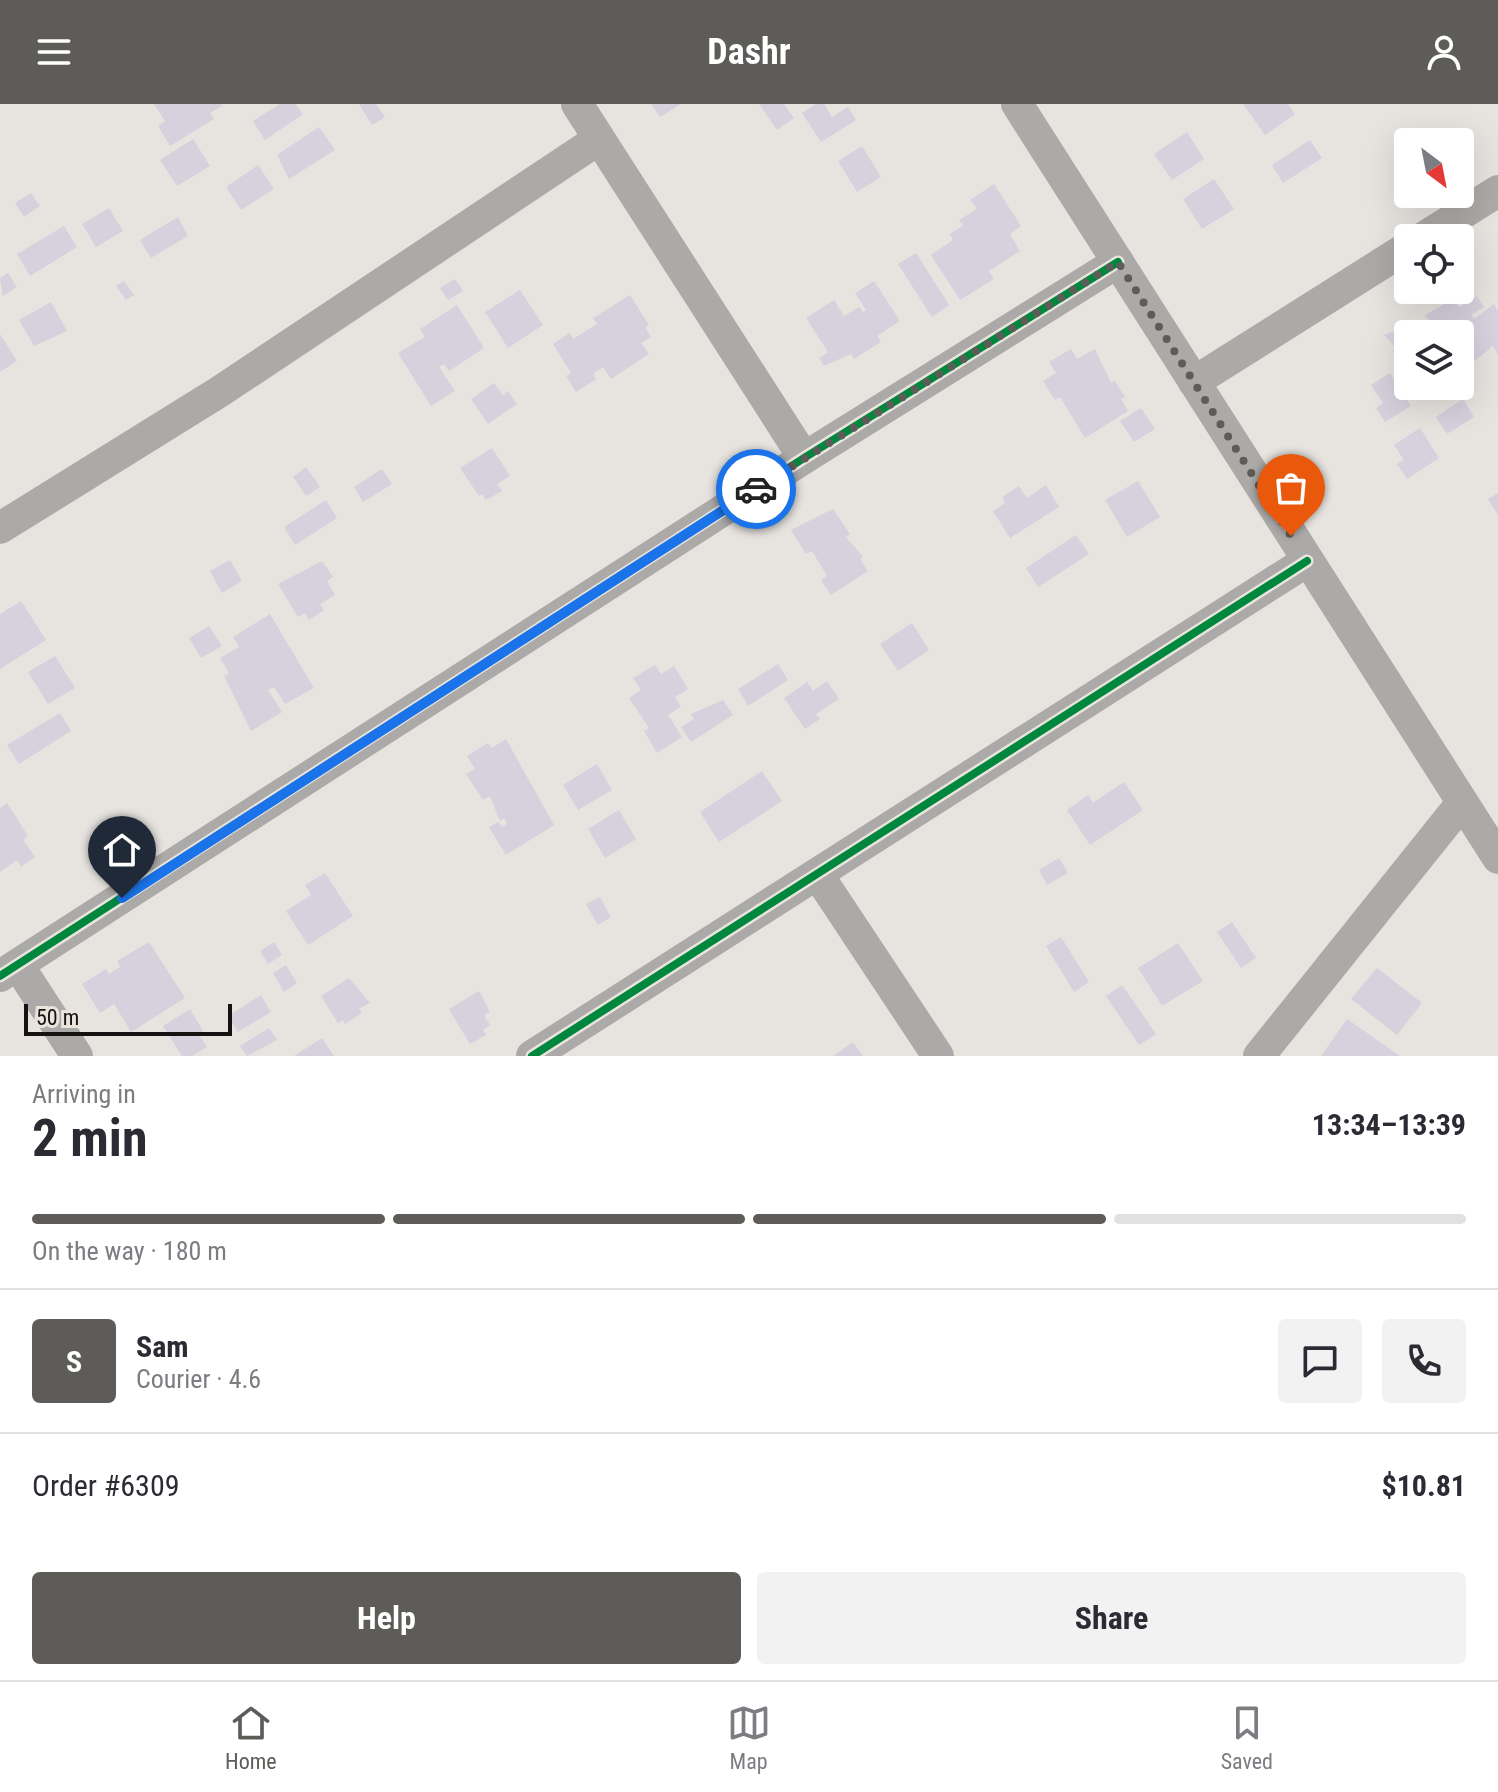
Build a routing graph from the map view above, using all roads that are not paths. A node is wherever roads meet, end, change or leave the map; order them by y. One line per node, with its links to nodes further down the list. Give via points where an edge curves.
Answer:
1 (577, 104): 3 (street)
2 (1017, 104): 7 (street)
3 (599, 139): 9 (street); 10 (street, via 219,392)
4 (1498, 191): 5 (street)
5 (1445, 224)
6 (1394, 256): 8 (street)
7 (1118, 262): 8 (street); 9 (street)
8 (1194, 382): 11 (street)
9 (804, 458): 15 (street)
10 (0, 528)
11 (1307, 561): 12 (street); 14 (street)
12 (1461, 804): 13 (street); 19 (street)
13 (1498, 858)
14 (818, 875): 17 (street); 18 (street)
15 (9, 970): 16 (street)
16 (77, 1056)
17 (532, 1056)
18 (938, 1056)
19 (1259, 1056)

